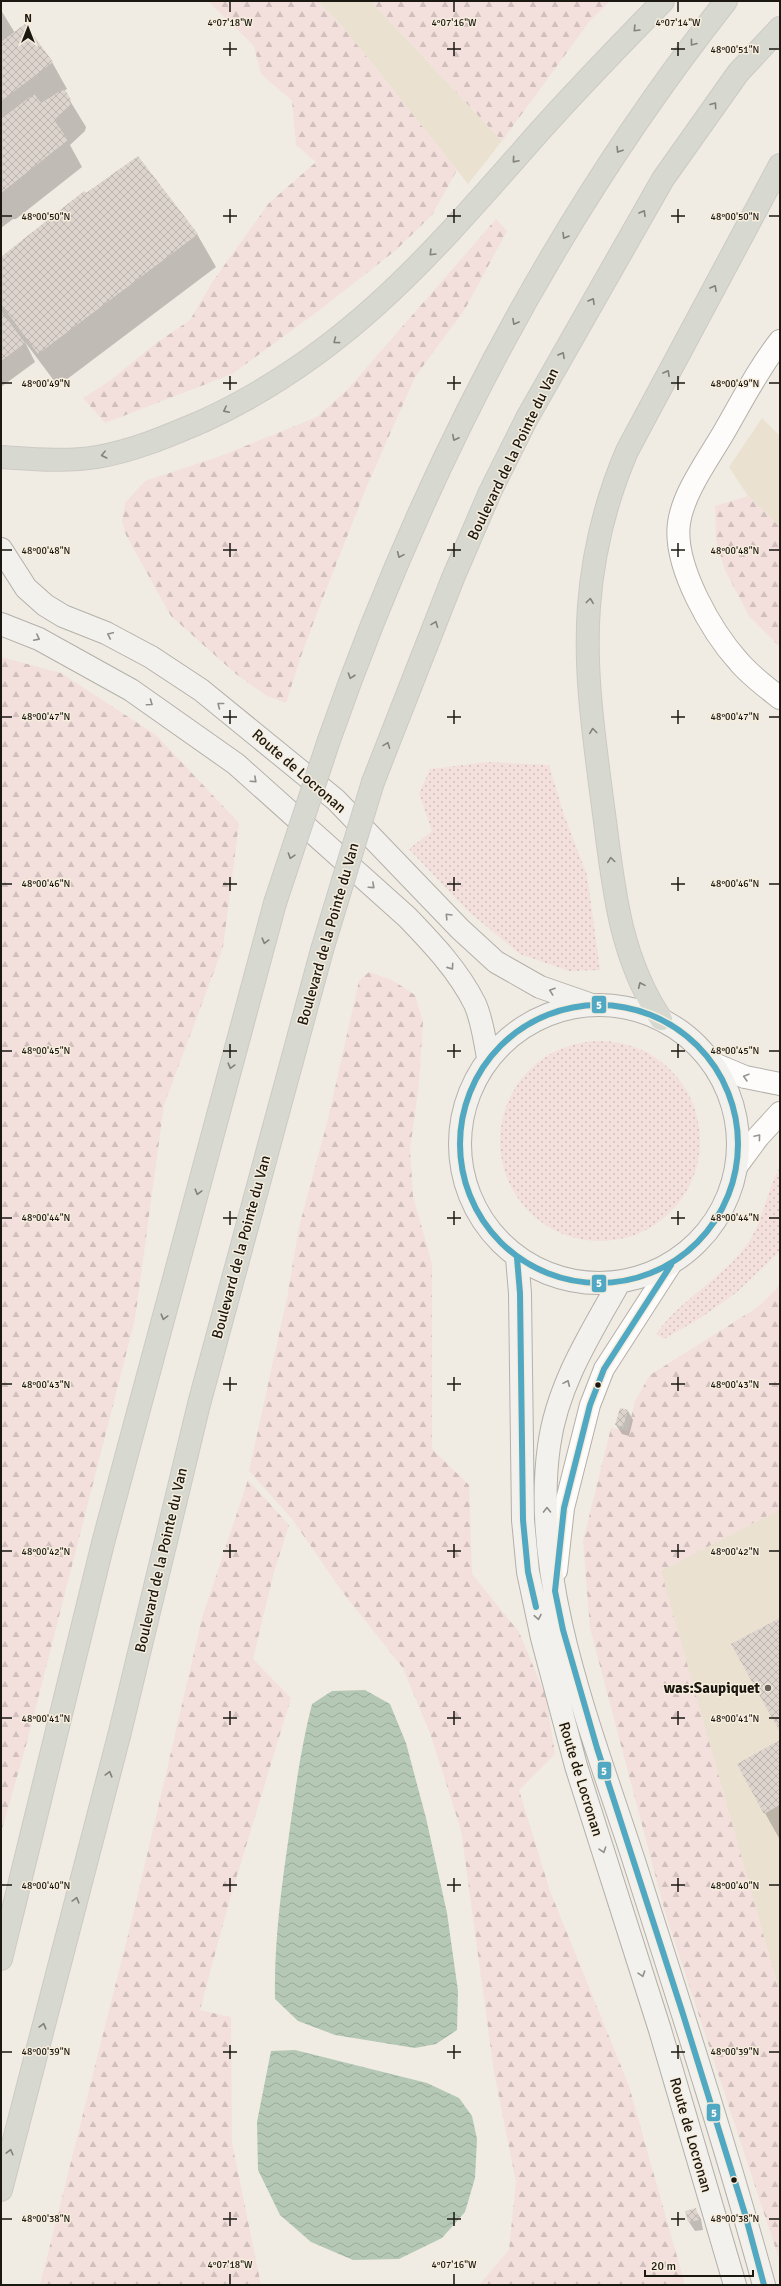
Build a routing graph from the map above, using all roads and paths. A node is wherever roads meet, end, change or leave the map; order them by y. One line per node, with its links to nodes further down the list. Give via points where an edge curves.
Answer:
1 (663, 1): 6 (highway, one-way to 6, via 541,130 458,225 409,276 346,333 276,382 226,410 133,448 98,457 71,460)
2 (726, 1): 21 (highway, one-way to 21, bridge, via 648,105 534,288 484,378 436,474 380,600 329,740 275,903 103,1543)
3 (780, 28): 22 (highway, Boulevard de la Pointe du Van, one-way to 3, bridge, via 120,1732 199,1404 322,950 373,782 453,578 490,492 527,418 663,179 738,73)
4 (780, 165): 11 (highway, one-way to 4, via 645,995 634,971 619,912 593,726 588,648 593,576 609,496 627,451)
5 (780, 342): 9 (street, via 756,376 693,486 679,524 682,559 693,587 722,641 740,663)
6 (1, 457)
7 (1, 549): 10 (main road, Route de Locronan, one-way to 7, via 540,987 496,962 460,929 330,795 201,690 151,657 45,605 26,588)
8 (1, 624): 12 (main road, one-way to 12, via 39,639 131,690 236,764 406,917 447,961 475,1005)
9 (780, 698)
10 (589, 1004): 11 (main road, via 626,1007); 12 (main road, via 551,1013 530,1024 517,1031)
11 (661, 1019): 13 (main road, via 699,1046)
12 (488, 1058): 17 (main road, via 469,1092 459,1129 461,1168 472,1204 484,1225 499,1243)
13 (714, 1064): 14 (street, one-way to 13, via 745,1077); 16 (main road, via 730,1095 735,1115 738,1129)
14 (780, 1084)
15 (780, 1113): 16 (street, one-way to 15)
16 (738, 1164): 18 (main road, via 730,1194 716,1222 696,1246)
17 (517, 1258): 19 (main road, via 548,1275 583,1283); 23 (main road, Route de Locronan, one-way to 23, via 520,1293 523,1520 528,1572 542,1638 576,1766 660,2030)
18 (671, 1264): 19 (main road, via 646,1276); 20 (lane, Route de Locronan, via 604,1369 590,1405 571,1472 564,1508)
19 (619, 1283): 20 (main road, Route de Locronan, one-way to 19, via 547,1522 550,1438 563,1391 589,1335)
20 (555, 1591): 24 (main road, Route de Locronan, via 563,1630 597,1748 682,2011 745,2214)
21 (1, 1958)
22 (1, 2190)
23 (735, 2285)
24 (764, 2285)

